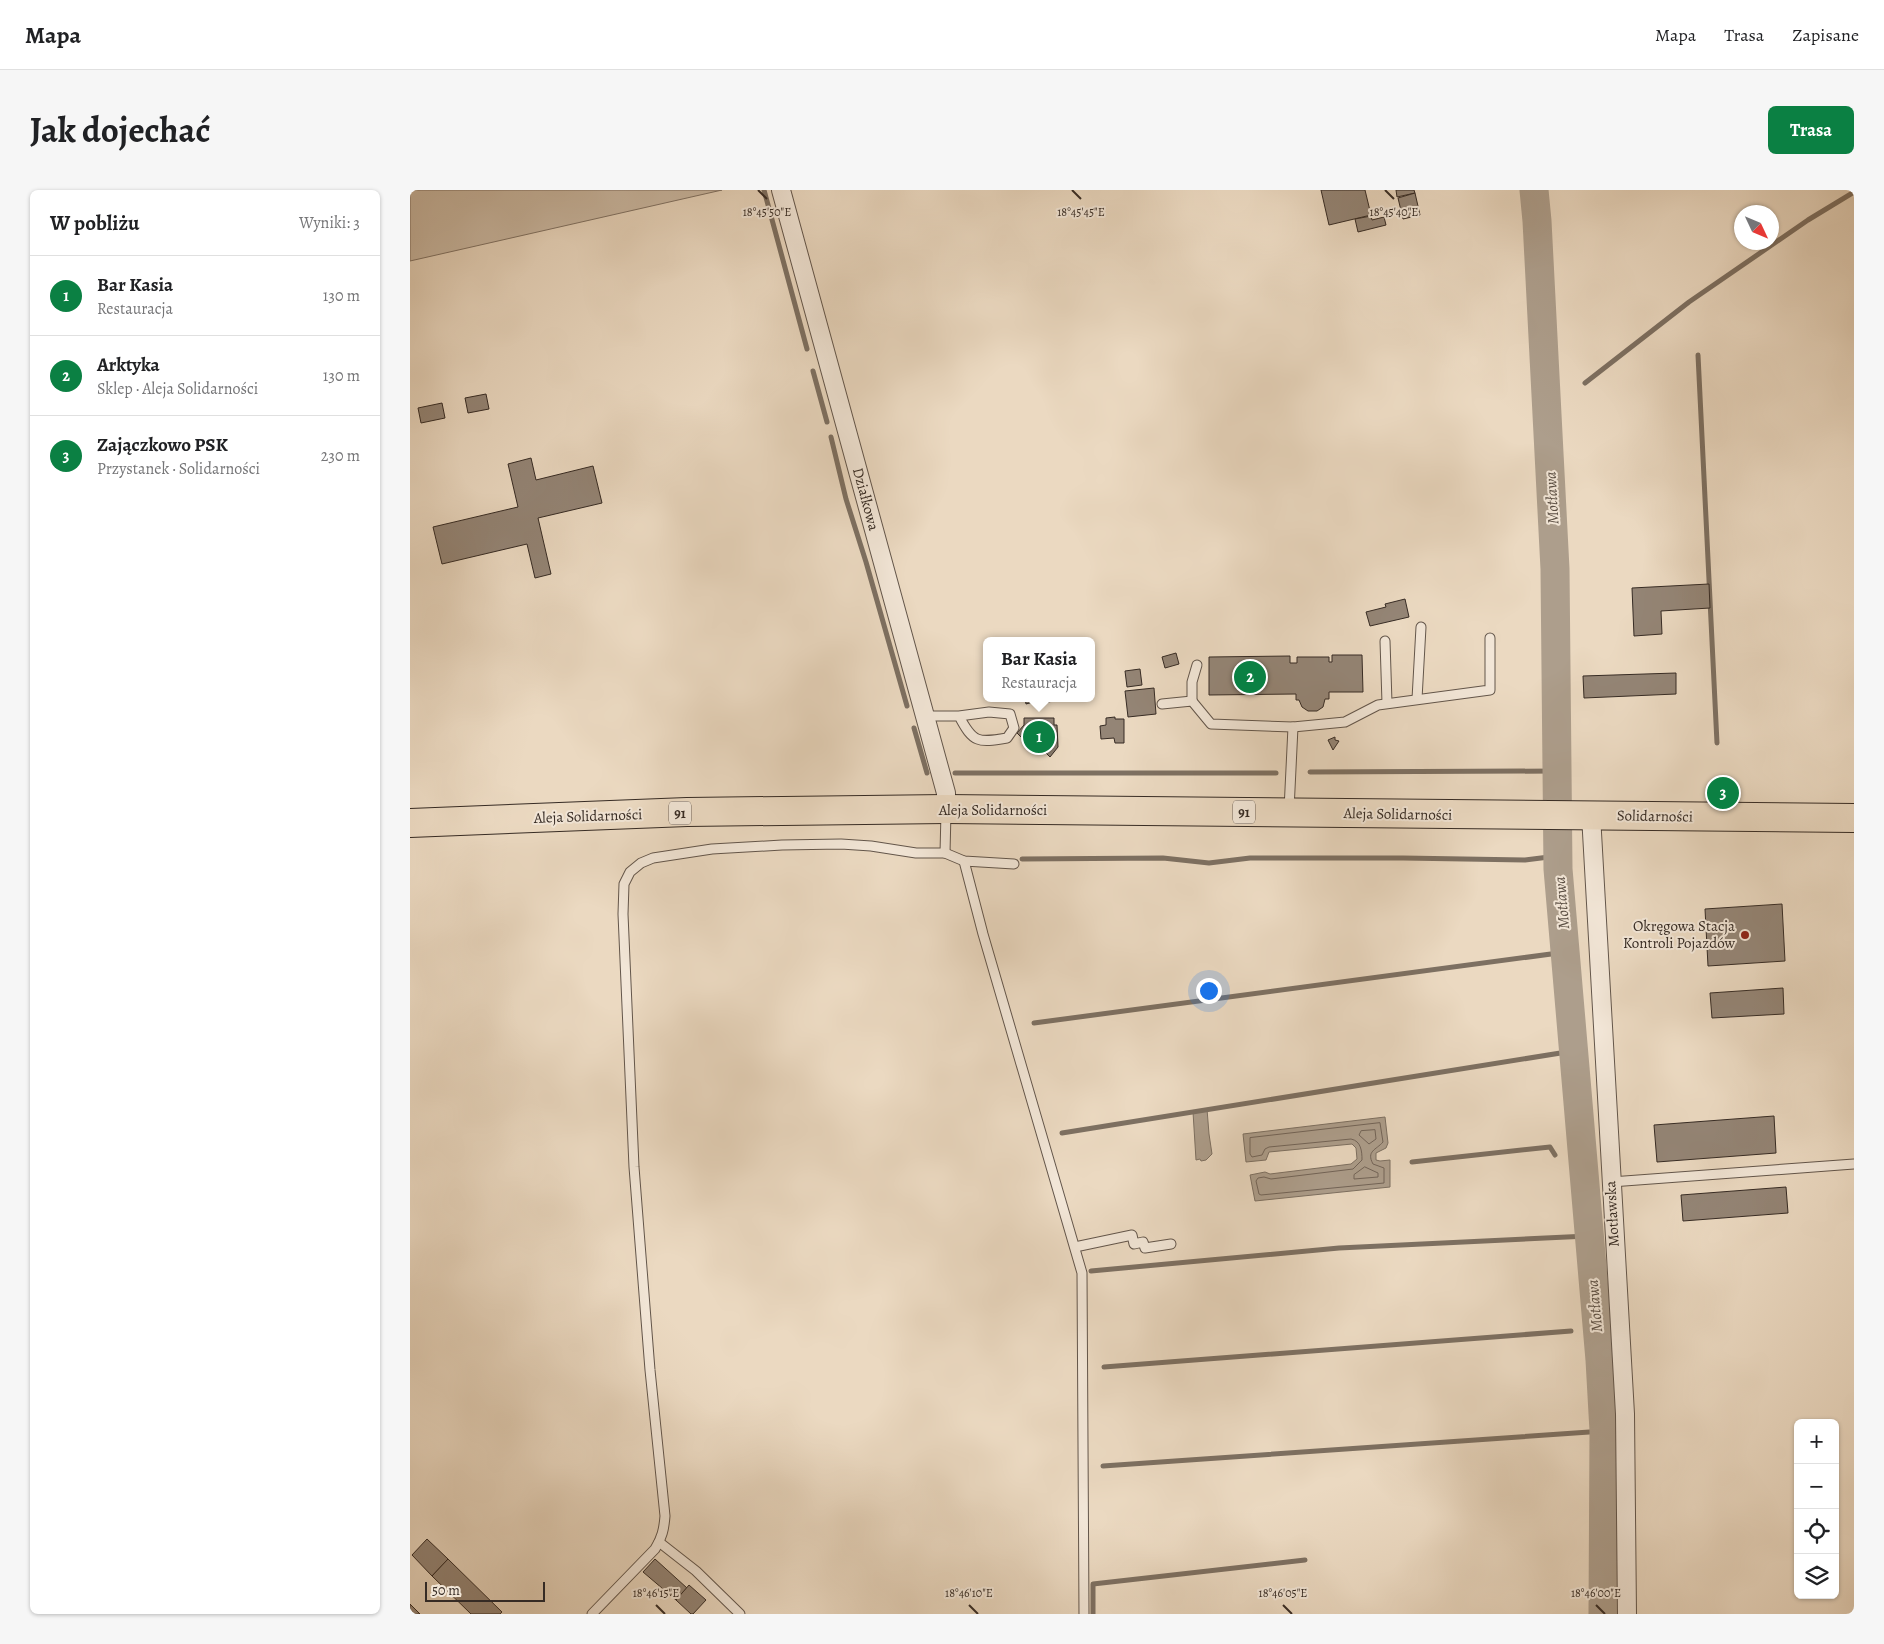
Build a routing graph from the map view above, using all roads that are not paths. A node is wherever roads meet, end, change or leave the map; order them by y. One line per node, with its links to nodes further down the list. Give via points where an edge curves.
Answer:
1 (781, 190): 10 (street, Działkowa)
2 (1421, 627): 6 (lane)
3 (1490, 638): 6 (lane, via 1490,690)
4 (1385, 640): 8 (lane)
5 (1197, 665): 7 (lane, via 1192,682)
6 (1417, 700): 8 (lane)
7 (1192, 701): 9 (lane); 12 (lane, via 1211,724)
8 (1387, 703): 12 (lane, via 1345,722)
9 (1162, 704)
10 (925, 716): 11 (lane); 13 (street, Działkowa, via 946,793)
11 (959, 716): 11 (lane, via 967,732 985,742 1006,738 1014,728 1010,714 989,712)
12 (1293, 728): 14 (lane)
13 (946, 809): 14 (main road, Aleja Solidarności / 91); 17 (main road, Aleja Solidarności / 91, via 687,812); 18 (lane)
14 (1289, 813): 15 (main road, Aleja Solidarności / 91)
15 (1584, 815): 16 (main road, Solidarności / 91); 22 (street, Motławska)
16 (1854, 818)
17 (410, 823)
18 (945, 853): 19 (lane); 25 (lane, via 916,853 841,844 712,849 640,863 624,884 634,1168 665,1516)
19 (964, 861): 20 (lane); 24 (lane)
20 (1014, 864)
21 (1854, 1164): 22 (lane)
22 (1611, 1182): 29 (street, Motławska, via 1625,1414)
23 (1171, 1244): 24 (lane, via 1145,1248 1143,1242 1134,1244 1132,1235)
24 (1075, 1247): 28 (lane, via 1082,1273)
25 (659, 1542): 26 (lane); 27 (lane)
26 (592, 1614)
27 (740, 1614)
28 (1084, 1614)
29 (1627, 1614)

